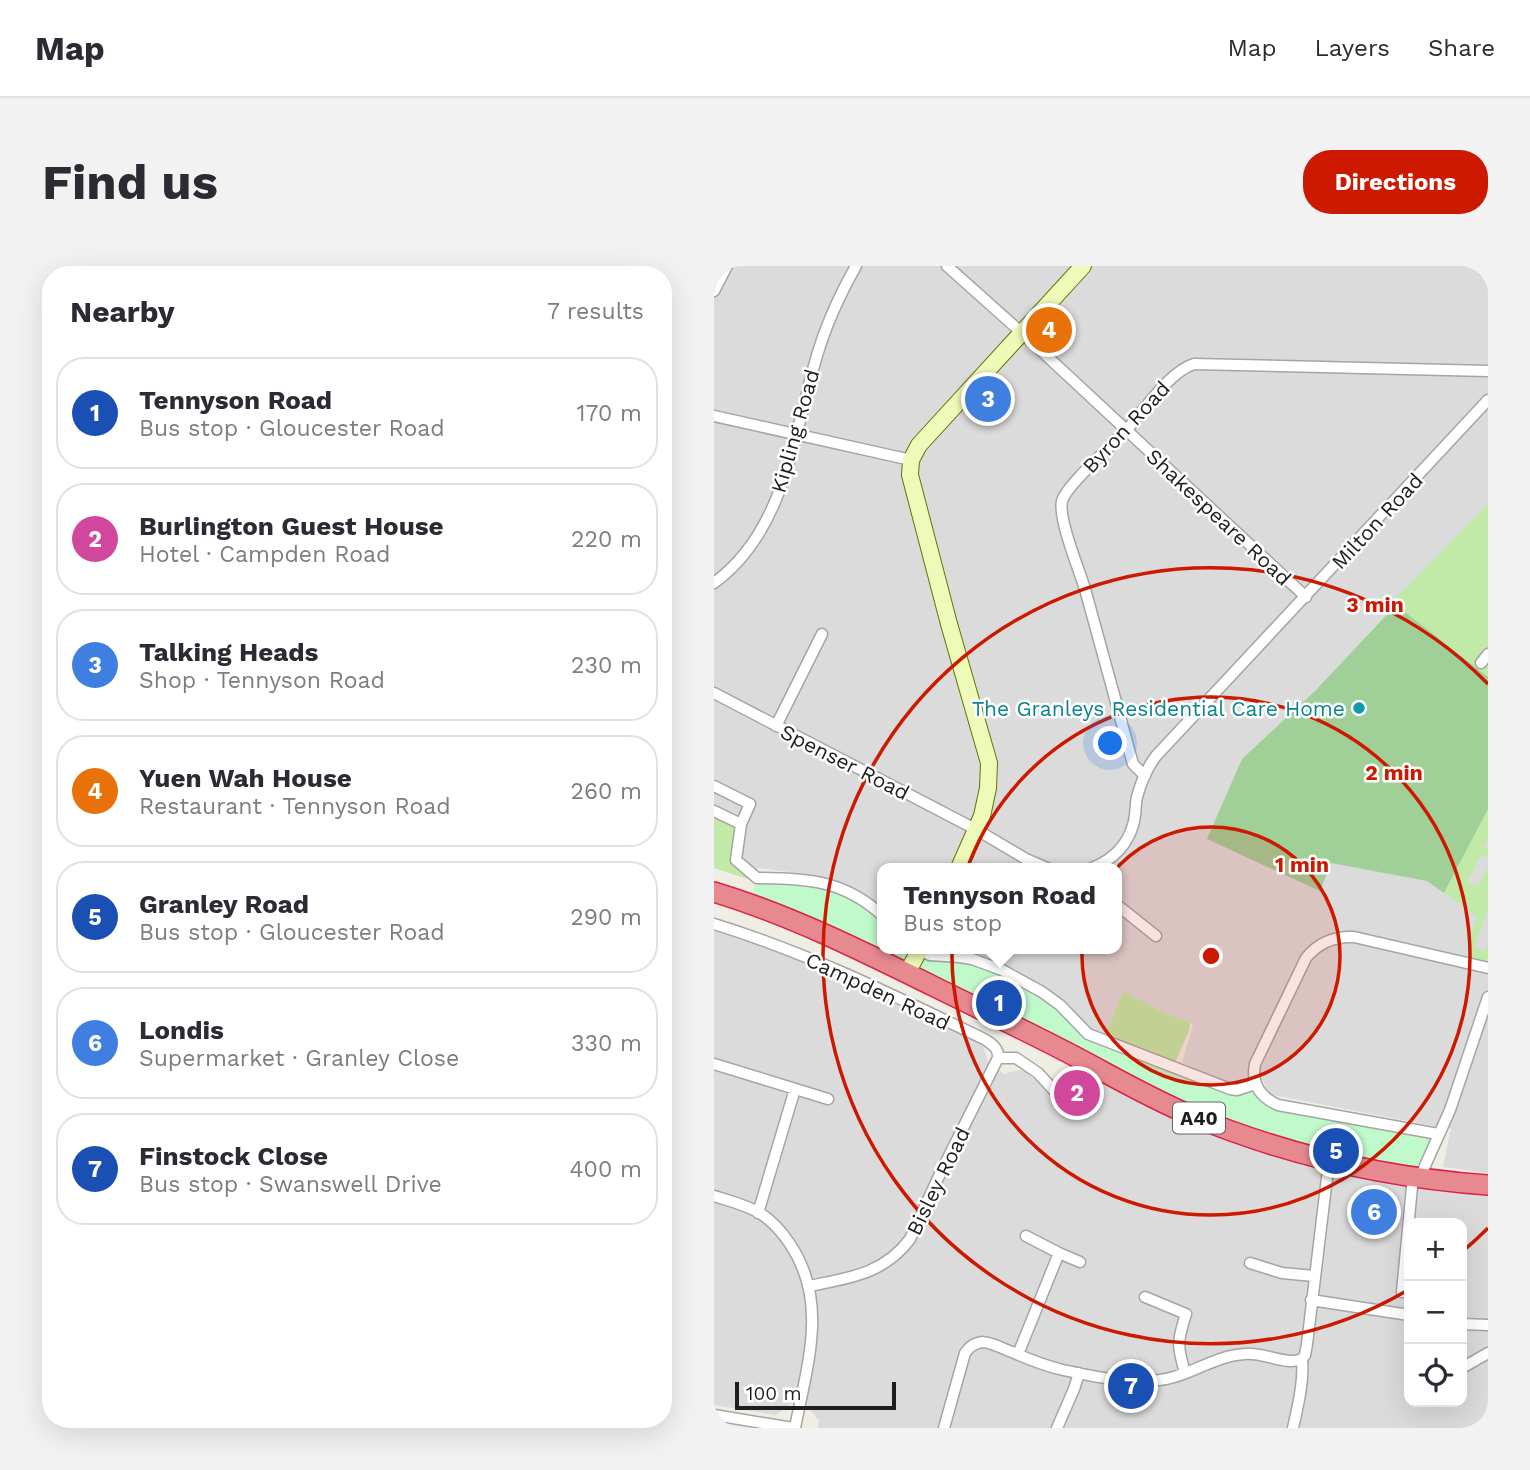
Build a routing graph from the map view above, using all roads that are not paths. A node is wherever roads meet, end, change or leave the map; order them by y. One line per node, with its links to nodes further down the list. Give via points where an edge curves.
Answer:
1 (727, 266): 5 (street)
2 (856, 266): 11 (street, Kipling Road, via 826,329)
3 (947, 266): 6 (street, Shakespeare Road)
4 (1083, 266): 6 (street)
5 (714, 291)
6 (1022, 333): 10 (street, Shakespeare Road); 12 (street, via 919,445)
7 (1488, 371): 10 (street, Byron Road, via 1195,364 1178,372)
8 (1488, 400): 14 (street, Milton Road)
9 (714, 416): 11 (street)
10 (1126, 431): 14 (street, Shakespeare Road); 18 (street, Byron Road, via 1069,488 1061,511 1133,764)
11 (797, 435): 12 (street); 13 (street, Kipling Road, via 762,530)
12 (911, 460): 22 (street, via 910,475 989,763 988,789)
13 (714, 583)
14 (1306, 597): 18 (street, Milton Road, via 1156,757)
15 (822, 634): 17 (street)
16 (714, 693): 17 (street, Spenser Road)
17 (776, 726): 22 (street, Spenser Road)
18 (1144, 776): 25 (street, Milton Road, via 1127,839)
19 (714, 786): 21 (street, via 750,804)
20 (714, 811): 21 (street)
21 (741, 824): 26 (street, via 736,860)
22 (977, 830): 23 (street); 24 (street)
23 (961, 863)
24 (1035, 863)
25 (1103, 863)
26 (757, 878): 28 (street); 30 (street, via 827,883)
27 (714, 892): 28 (highway, A40)
28 (750, 903): 36 (highway, A40)
29 (1122, 909): 32 (street)
30 (877, 911)
31 (714, 924): 38 (street, Campden Road, via 840,970 986,1040 997,1050)
32 (1156, 936)
33 (916, 954): 36 (street)
34 (928, 954): 40 (street, via 972,960 1019,977 1060,1005 1088,1034 1230,1089)
35 (1488, 968): 40 (street, via 1354,937 1322,943 1306,958 1283,1004 1255,1064)
36 (907, 973): 45 (highway, A40, via 1187,1114)
37 (1488, 997): 44 (street)
38 (998, 1058): 42 (street, Campden Road, via 1016,1058); 55 (street, Bisley Road, via 904,1246 870,1271)
39 (714, 1064): 41 (street)
40 (1255, 1084): 44 (street, via 1265,1098 1278,1105)
41 (795, 1089): 43 (street); 49 (street)
42 (1061, 1097)
43 (828, 1100)
44 (1438, 1134): 46 (street)
45 (1329, 1161): 46 (highway, A40); 54 (street)
46 (1417, 1176): 47 (highway, A40); 56 (street)
47 (1488, 1185)
48 (714, 1196): 49 (street)
49 (758, 1213): 55 (street, via 787,1239)
50 (1026, 1237): 51 (street)
51 (1059, 1253): 52 (street); 63 (street)
52 (1080, 1262)
53 (1250, 1263): 54 (street)
54 (1314, 1276): 58 (street)
55 (809, 1286): 69 (street, via 813,1327)
56 (1402, 1292)
57 (1145, 1297): 67 (street, via 1186,1314 1178,1340)
58 (1311, 1300): 59 (street); 64 (street)
59 (1404, 1314)
60 (1467, 1324): 61 (street)
61 (1488, 1325)
62 (1488, 1353): 65 (street)
63 (1018, 1354): 66 (street); 70 (street, via 986,1342 968,1349)
64 (1302, 1359): 67 (street, via 1291,1362 1242,1354); 72 (street, via 1302,1387)
65 (1467, 1365)
66 (1079, 1373): 67 (street, via 1148,1381); 71 (street)
67 (1185, 1373)
68 (714, 1415): 69 (street)
69 (794, 1428)
70 (944, 1428)
71 (1056, 1428)
72 (1293, 1428)

